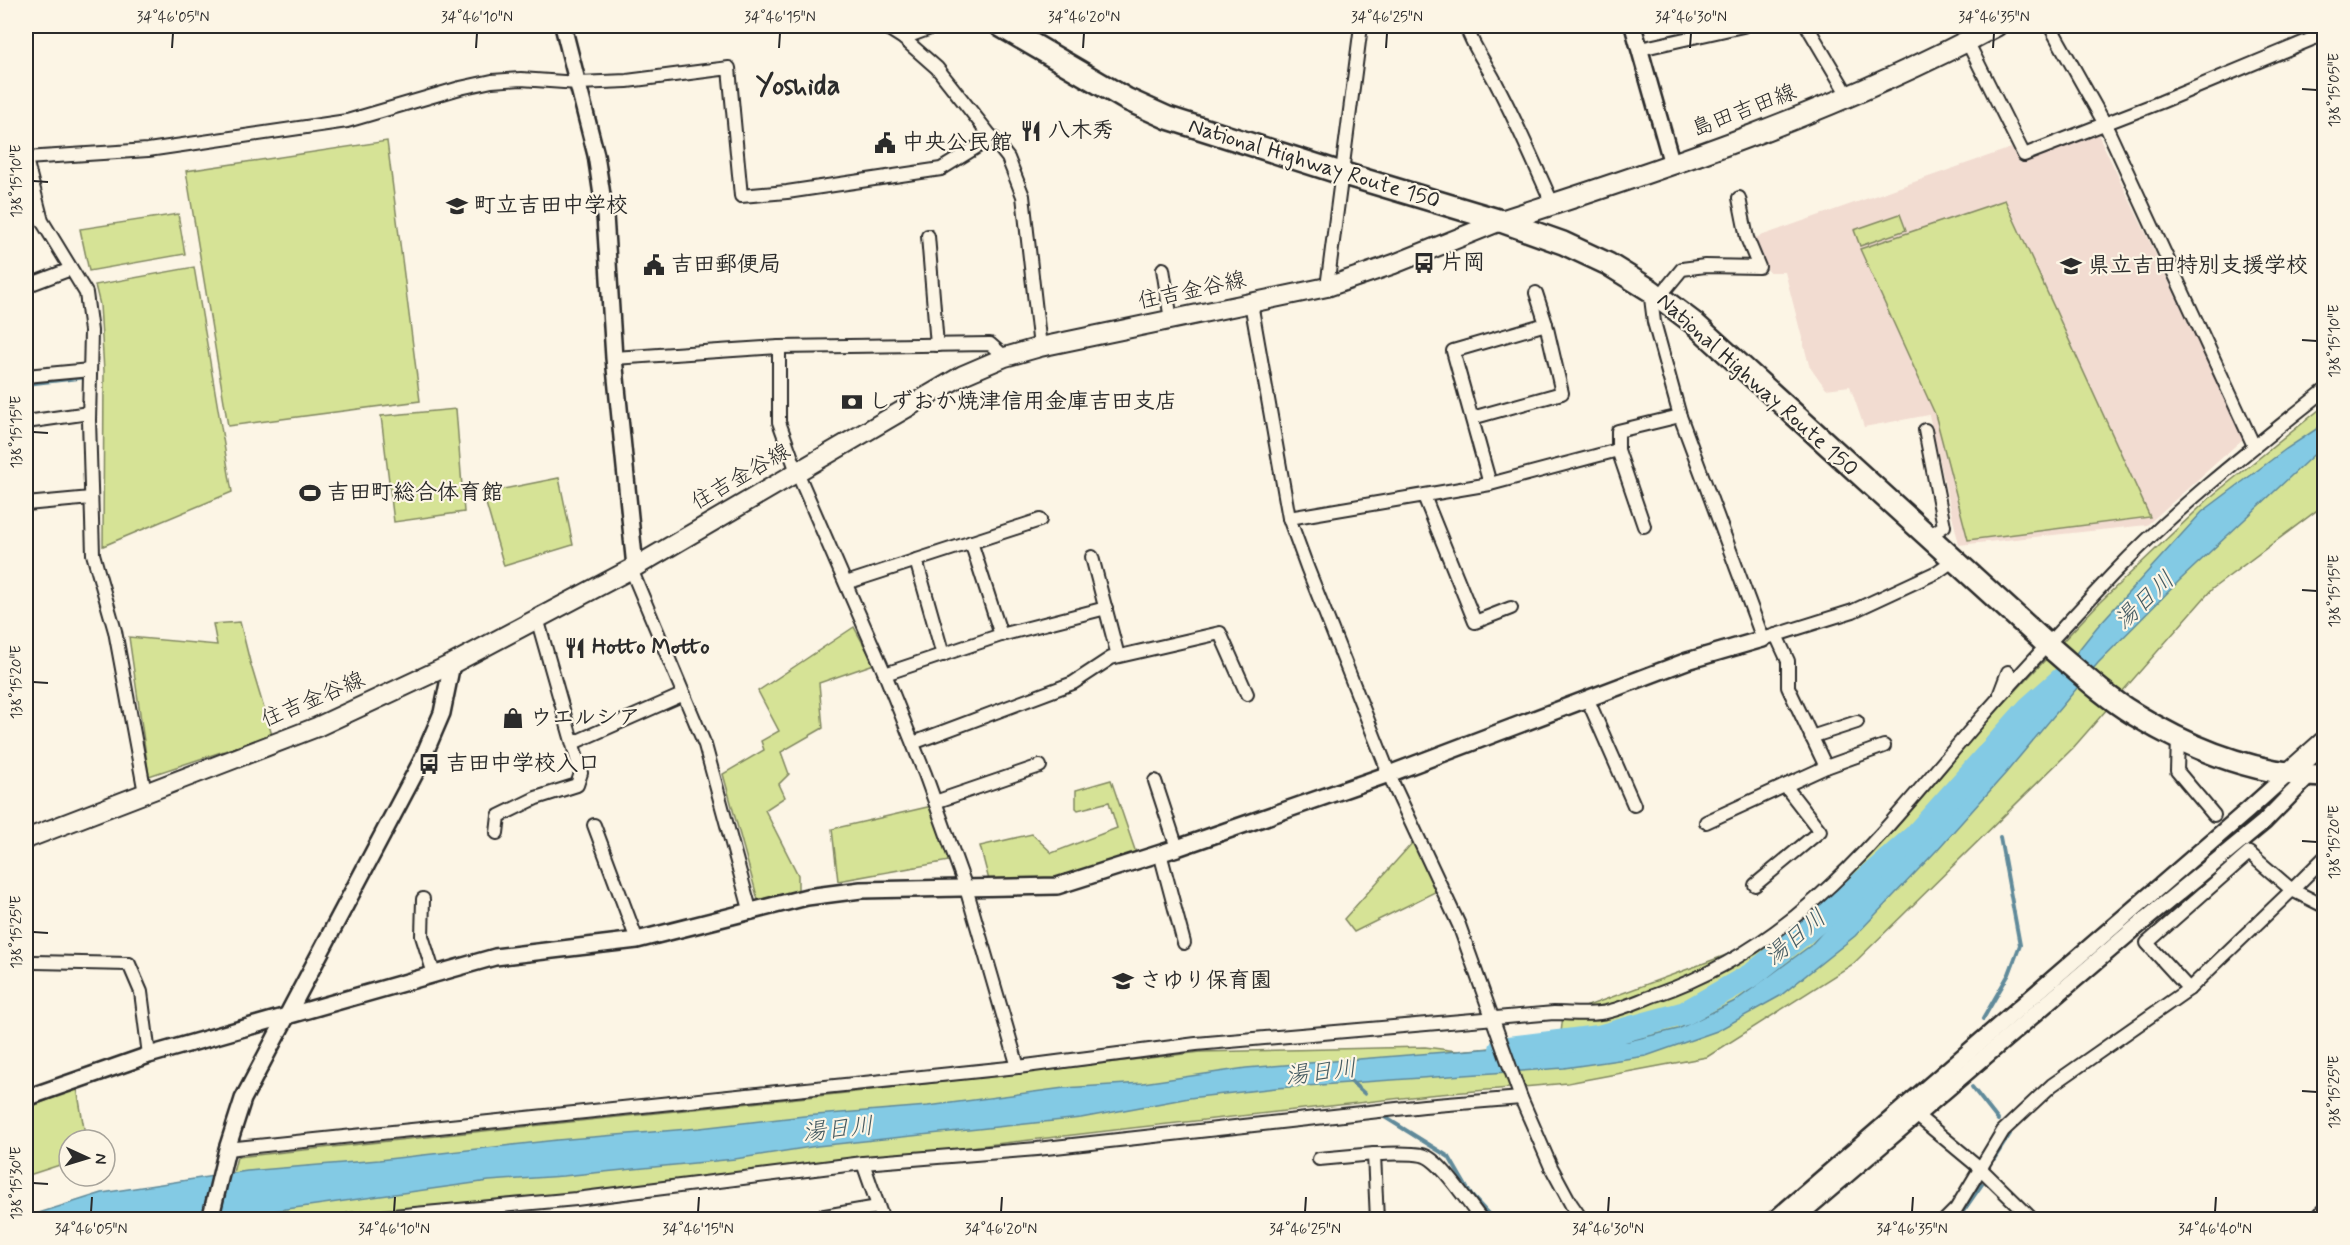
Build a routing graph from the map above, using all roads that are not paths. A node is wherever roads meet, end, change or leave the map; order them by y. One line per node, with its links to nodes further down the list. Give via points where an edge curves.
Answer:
1 (563, 26): 16 (street)
2 (884, 26): 13 (street)
3 (936, 26): 13 (street)
4 (1001, 26): 22 (highway, National Highway Route 150, via 1126,99 1168,118)
5 (1361, 26): 22 (street)
6 (1466, 26): 24 (street)
7 (1633, 26): 15 (street)
8 (1743, 26): 15 (street)
9 (1807, 26): 17 (street)
10 (1996, 26): 14 (main road, 島田吉田線)
11 (2050, 26): 18 (street)
12 (2325, 34): 18 (street)
13 (903, 38): 19 (street, via 937,68)
14 (1967, 41): 17 (main road, 島田吉田線); 18 (street, via 2024,155)
15 (1640, 50): 21 (street)
16 (578, 83): 19 (street, via 729,68 741,196 941,170); 20 (street, via 492,81 347,121 148,150); 40 (street, via 596,155 605,215)
17 (1849, 97): 21 (main road, 島田吉田線)
18 (2105, 124): 49 (street)
19 (993, 137): 38 (street, via 1008,158 1023,196)
20 (26, 159): 27 (street, via 42,221)
21 (1672, 164): 24 (main road, 島田吉田線)
22 (1341, 174): 25 (highway, National Highway Route 150); 30 (street)
23 (1739, 198): 32 (street, via 1747,238 1759,267 1682,269)
24 (1552, 204): 25 (main road, 島田吉田線)
25 (1501, 221): 30 (main road, 住吉金谷線); 32 (highway, National Highway Route 150, via 1608,264)
26 (928, 236): 36 (street)
27 (71, 269): 29 (street); 41 (street, via 86,293)
28 (1163, 269): 34 (street)
29 (26, 286)
30 (1327, 287): 33 (main road, 住吉金谷線)
31 (1536, 292): 35 (street)
32 (1655, 294): 45 (street, via 1654,322); 59 (highway, National Highway Route 150, via 1695,324)
33 (1251, 303): 34 (main road, 住吉金谷線); 56 (street)
34 (1171, 320): 38 (main road, 住吉金谷線)
35 (1546, 324): 46 (street, via 1562,393); 46 (street, via 1453,351)
36 (937, 345): 37 (street); 39 (street, via 990,344)
37 (779, 347): 40 (street); 51 (street, via 779,422)
38 (1040, 347): 39 (main road, 住吉金谷線)
39 (1005, 357): 51 (main road, 住吉金谷線, via 963,375)
40 (614, 358): 64 (street)
41 (90, 370): 42 (street); 44 (street)
42 (26, 376)
43 (2325, 391): 49 (street)
44 (89, 413): 47 (street); 54 (street)
45 (1680, 416): 50 (street, via 1618,431); 70 (street)
46 (1472, 418): 52 (street)
47 (26, 422)
48 (1925, 430): 59 (street, via 1944,526)
49 (2254, 446): 71 (street, via 2151,536)
50 (1618, 450): 52 (street); 58 (street)
51 (797, 472): 64 (main road, 住吉金谷線); 65 (street)
52 (1490, 483): 53 (street)
53 (1424, 496): 56 (street); 67 (street, via 1475,622)
54 (90, 498): 55 (street); 95 (street, via 93,554 115,631)
55 (26, 504)
56 (1289, 518): 91 (street)
57 (1040, 520): 60 (street)
58 (1644, 526)
59 (1928, 537): 63 (highway, National Highway Route 150)
60 (971, 542): 62 (street); 69 (street)
61 (1092, 557): 66 (street)
62 (916, 560): 65 (street); 72 (street)
63 (1953, 560): 70 (street, via 1937,572 1853,611); 71 (highway, National Highway Route 150)
64 (633, 568): 68 (main road, 住吉金谷線); 77 (street)
65 (846, 583): 76 (street)
66 (1106, 608): 69 (street); 73 (street)
67 (1511, 608)
68 (537, 618): 74 (main road, 住吉金谷線); 85 (street)
69 (1001, 635): 72 (street)
70 (1769, 637): 79 (street, via 1687,661); 82 (street, via 1788,661 1788,687)
71 (2050, 646): 80 (street); 83 (highway, National Highway Route 150, via 2133,714)
72 (943, 655): 76 (street)
73 (1118, 656): 78 (street, via 1220,633); 86 (street, via 1073,683)
74 (452, 664): 95 (main road, 住吉金谷線, via 317,727); 119 (street, via 442,713 421,762)
75 (2008, 672): 80 (street)
76 (885, 674): 86 (street)
77 (684, 694): 85 (street); 111 (street, via 705,745)
78 (1247, 694)
79 (1587, 698): 91 (street); 97 (street)
80 (1998, 700): 120 (street, via 1842,876 1784,927 1737,957 1693,981 1601,1013 1554,1013)
81 (1857, 722): 82 (street)
82 (1811, 737): 89 (street)
83 (2178, 739): 92 (highway, National Highway Route 150, via 2246,765); 98 (street, via 2177,771)
84 (2325, 742): 92 (main road)
85 (573, 743): 101 (street, via 581,773 577,785 536,798 499,816)
86 (913, 743): 96 (street)
87 (1884, 746): 89 (street)
88 (1040, 766): 96 (street)
89 (1827, 767): 94 (street)
90 (2319, 772): 92 (highway, National Highway Route 150); 112 (street)
91 (1389, 774): 103 (street); 120 (street, via 1459,925)
92 (2288, 774): 140 (street)
93 (1155, 781): 103 (street)
94 (1786, 787): 99 (street); 106 (street, via 1820,831)
95 (145, 793): 102 (main road, 住吉金谷線)
96 (935, 802): 107 (street)
97 (1634, 805)
98 (2214, 814)
99 (1706, 822)
100 (594, 825): 113 (street)
101 (497, 833)
102 (26, 839)
103 (1177, 848): 104 (street)
104 (1160, 853): 107 (street, via 1058,886); 114 (street)
105 (2325, 858): 108 (street)
106 (1755, 885)
107 (966, 888): 111 (street, via 861,890 807,897); 122 (street)
108 (2292, 890): 110 (street); 115 (street, via 2249,853); 118 (street)
109 (423, 898): 117 (street, via 422,936)
110 (2325, 906)
111 (751, 912): 113 (street)
112 (2133, 930): 115 (street); 125 (street)
113 (637, 940): 117 (street, via 495,957)
114 (1184, 943)
115 (2147, 943): 118 (street)
116 (35, 962): 121 (street, via 129,964 141,992)
117 (434, 974): 119 (street)
118 (2188, 989): 130 (street, via 2052,1085 2003,1131)
119 (287, 1016): 121 (street); 126 (street, via 243,1099)
120 (1495, 1020): 122 (street, via 1196,1044); 123 (street)
121 (149, 1055): 124 (street)
122 (1018, 1067): 126 (street)
123 (1521, 1096): 129 (street, via 1037,1149); 139 (street, via 1551,1167)
124 (26, 1098)
125 (1915, 1114): 130 (street); 141 (street)
126 (225, 1154): 133 (street)
127 (1374, 1154): 128 (street); 137 (street); 138 (street, via 1424,1155 1450,1176)
128 (1319, 1159)
129 (863, 1163): 131 (street); 134 (street, via 576,1199)
130 (1980, 1168): 142 (street); 143 (street)
131 (878, 1207): 135 (street); 136 (street)
132 (2325, 1212): 144 (street)
133 (210, 1220)
134 (351, 1220)
135 (801, 1220)
136 (883, 1220)
137 (1377, 1220)
138 (1482, 1220)
139 (1582, 1220)
140 (1774, 1220)
141 (1794, 1220)
142 (1945, 1220)
143 (2033, 1220)
144 (2318, 1220)

